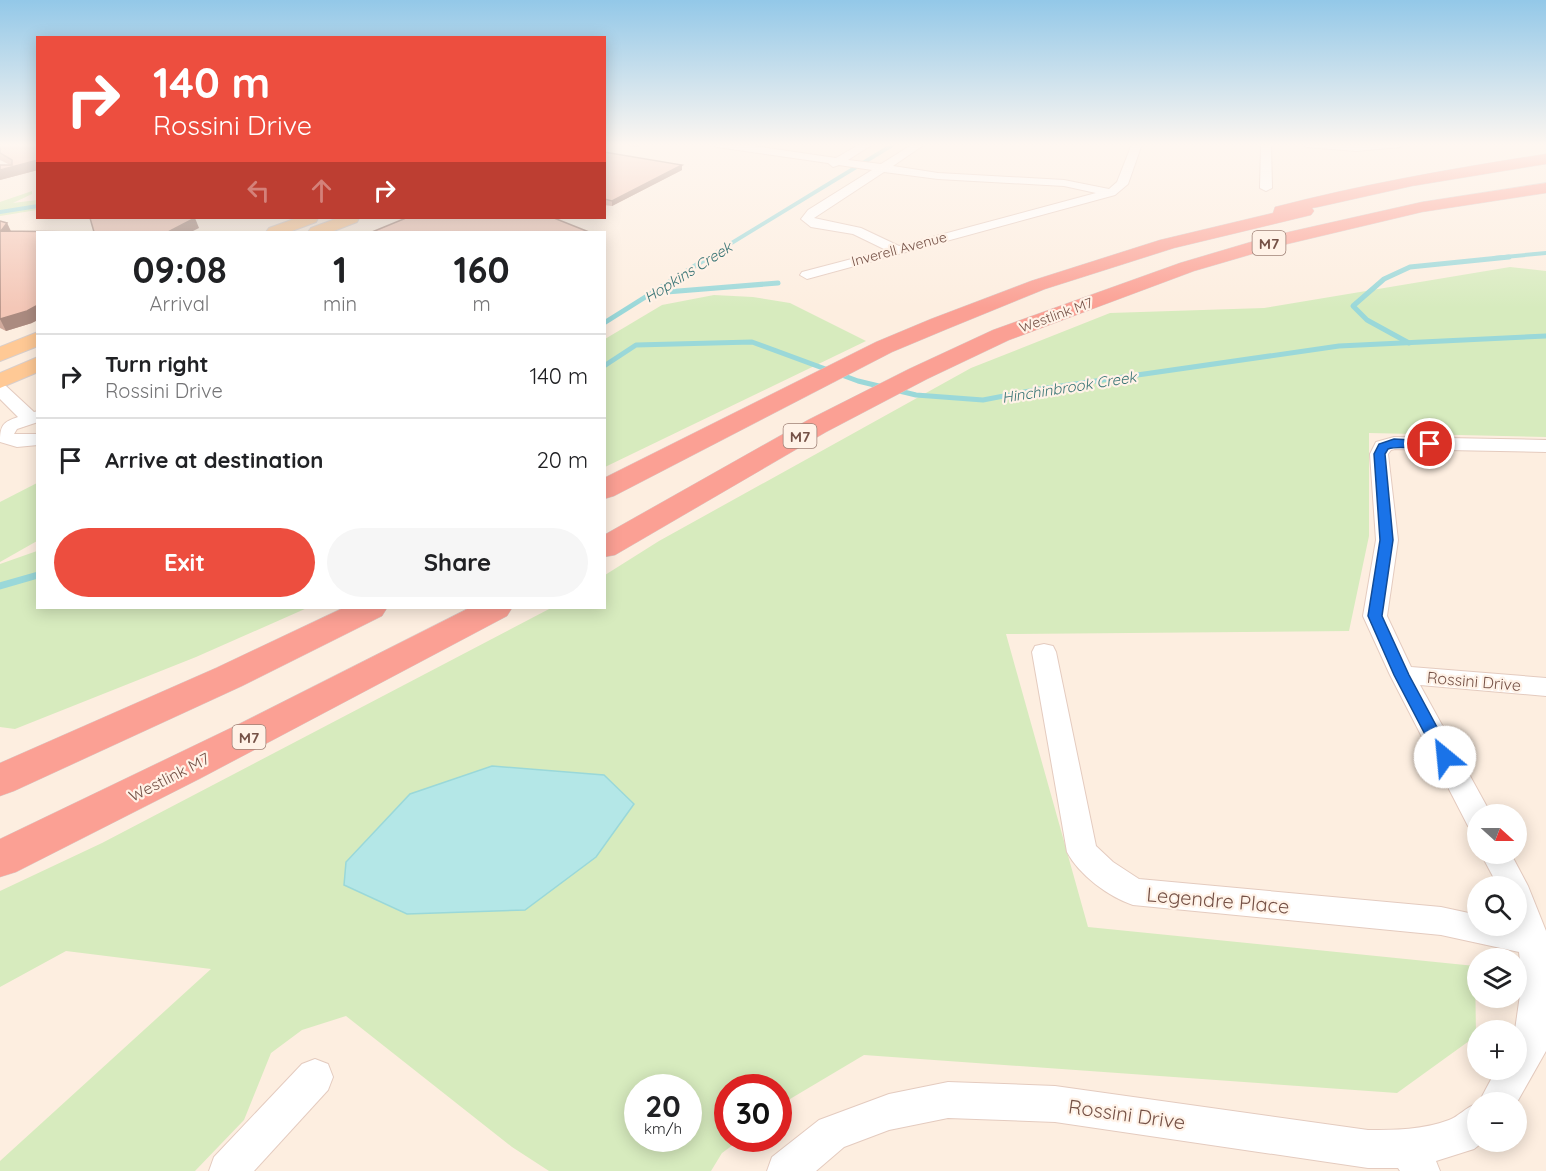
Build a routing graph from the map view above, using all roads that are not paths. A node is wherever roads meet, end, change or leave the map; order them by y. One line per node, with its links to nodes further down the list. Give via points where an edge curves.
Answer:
1 (835, 199): 13 (street, via 807,219 856,231)
2 (1090, 199): 13 (street, Inverell Avenue)
3 (1325, 199): 11 (highway)
4 (1366, 199): 11 (highway, Westlink M7 / M7)
5 (1477, 199): 12 (highway, Westlink M7 / M7)
6 (1526, 199): 12 (highway, M7)
7 (307, 219): 9 (main road)
8 (349, 219): 10 (main road)
9 (277, 231)
10 (319, 231)
11 (1207, 232): 24 (highway, Westlink M7 / M7, via 1038,285 939,324 853,362)
12 (1278, 240): 25 (highway, Westlink M7 / M7, via 1187,267 1001,335 817,426)
13 (897, 250): 14 (street, Inverell Avenue)
14 (807, 275)
15 (36, 339): 16 (main road)
16 (0, 355)
17 (36, 364): 18 (main road)
18 (0, 381)
19 (0, 390): 20 (street)
20 (33, 417): 22 (street, via 11,425 4,435)
21 (36, 439): 22 (street)
22 (6, 443)
23 (1546, 446): 29 (street, Rossini Drive, via 1383,446 1379,454 1387,540 1375,616)
24 (606, 489)
25 (606, 547)
26 (368, 609): 31 (highway, via 229,677)
27 (493, 609): 33 (highway, Westlink M7 / M7, via 138,793)
28 (1044, 652): 35 (street, Legendre Place, via 1082,852 1101,871 1133,892 1441,921)
29 (1402, 675): 30 (street, Rossini Drive); 32 (street, Rossini Drive)
30 (1546, 687)
31 (0, 780)
32 (1471, 804)
33 (0, 859)
34 (1527, 924): 35 (street)
35 (1534, 941): 37 (street, via 1539,981 1530,1047)
36 (315, 1077): 40 (street)
37 (1503, 1092)
38 (1467, 1131): 39 (street, Rossini Drive)
39 (1415, 1160): 41 (street, Rossini Drive, via 1368,1149 1055,1104 948,1100 889,1112 832,1133)
40 (228, 1171)
41 (786, 1171)

